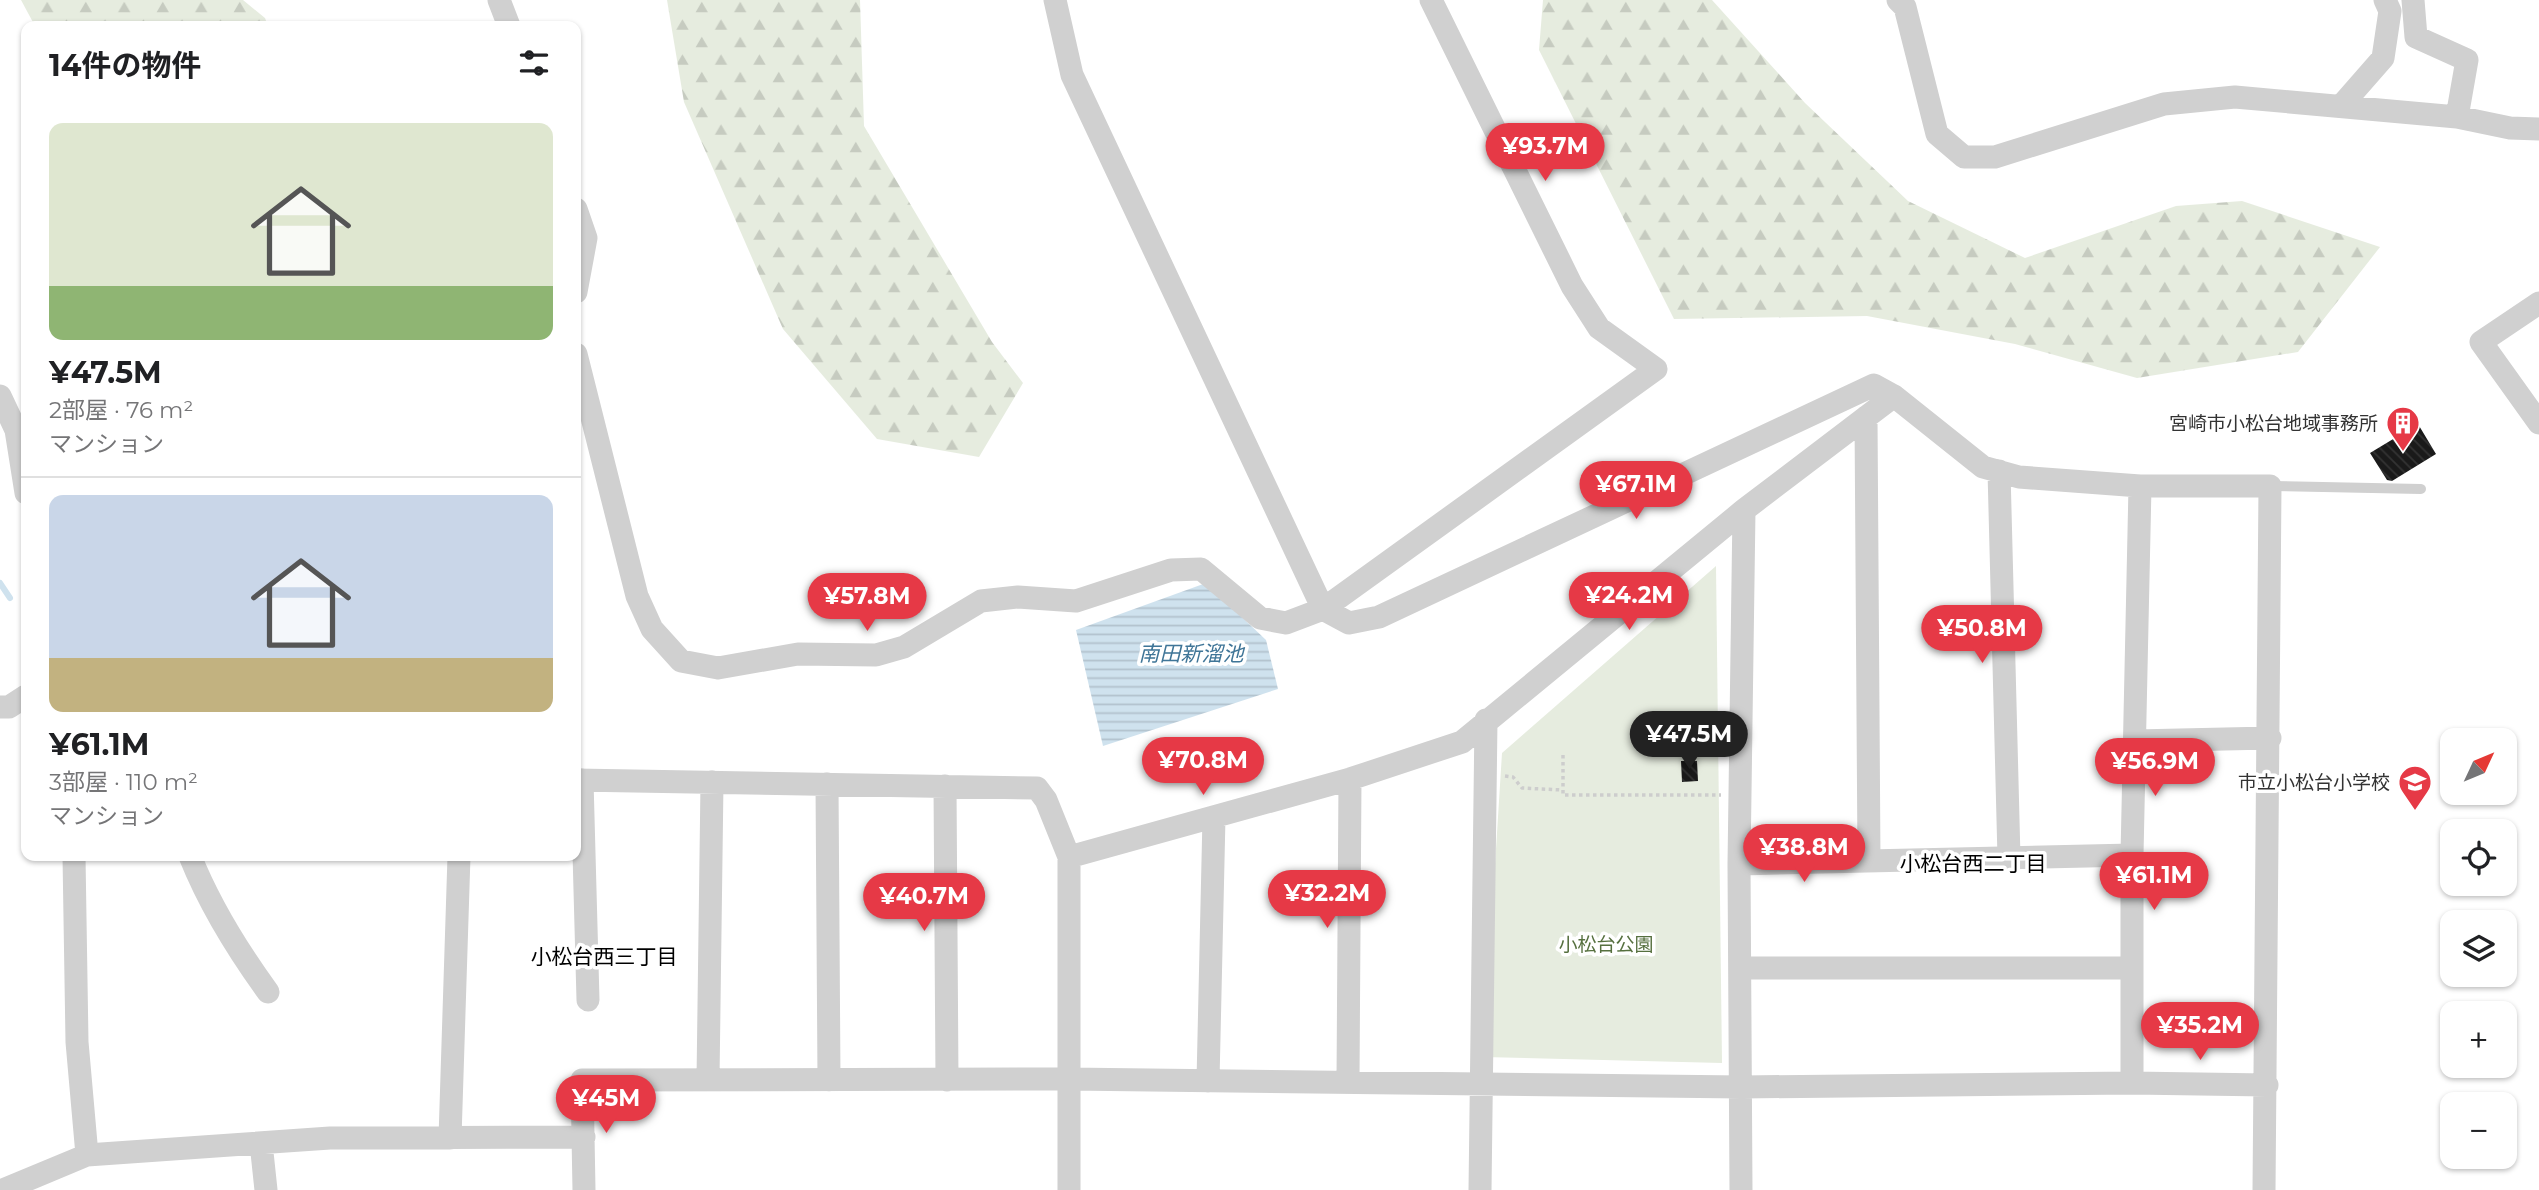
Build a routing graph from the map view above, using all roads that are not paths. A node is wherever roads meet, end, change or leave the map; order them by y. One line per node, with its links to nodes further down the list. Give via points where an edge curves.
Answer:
1 (499, 0): 7 (street)
2 (1055, 0): 25 (street, via 1072,75)
3 (1431, 0): 25 (street, via 1572,286 1599,328 1656,369)
4 (1898, 0): 8 (street, via 1905,7 1937,134 1964,157 1995,157 2164,104 2235,97)
5 (2385, 0): 8 (street, via 2390,11 2383,58)
6 (2413, 0): 9 (street, via 2416,37 2467,60)
7 (507, 21)
8 (2341, 106): 9 (street)
9 (2457, 117): 10 (street)
10 (2539, 129)
11 (581, 224): 12 (street, via 586,238)
12 (581, 265)
13 (2539, 303): 18 (street, via 2481,342)
14 (581, 374): 25 (street, via 637,596 652,629 681,662 718,668 797,654 876,655 904,648 981,601 1018,597 1076,601 1171,570 1201,569 1260,618 1286,623)
15 (0, 396): 19 (street, via 16,430)
16 (1894, 396): 17 (street); 20 (street, via 1983,467); 25 (street, via 1874,385 1379,617 1349,623)
17 (1866, 417): 24 (street); 44 (street)
18 (2539, 423)
19 (21, 462)
20 (1999, 471): 21 (street, via 2018,477); 40 (street)
21 (2140, 486): 22 (street); 30 (street)
22 (2270, 486): 23 (lane); 29 (street)
23 (2421, 489)
24 (1744, 510): 28 (street); 45 (street)
25 (1323, 609)
26 (21, 698): 27 (street)
27 (0, 708)
28 (1486, 720): 31 (street, via 1462,742); 56 (street)
29 (2270, 738): 30 (street); 58 (street)
30 (2135, 741): 38 (street)
31 (1350, 779): 36 (street); 55 (street)
32 (581, 780): 33 (street)
33 (712, 782): 34 (street); 50 (street)
34 (827, 784): 35 (street); 51 (street)
35 (945, 786): 39 (street, via 1037,788); 52 (street)
36 (1213, 817): 39 (street); 54 (street)
37 (581, 829): 49 (street)
38 (2132, 855): 40 (street); 47 (street)
39 (1069, 858): 53 (street)
40 (2009, 858): 44 (street)
41 (74, 861): 63 (street, via 76,1042)
42 (192, 861): 48 (street, via 233,943)
43 (459, 861): 61 (street)
44 (1869, 861): 45 (street)
45 (1738, 864): 46 (street)
46 (1741, 968): 47 (street); 59 (street)
47 (2131, 968): 57 (street)
48 (268, 992)
49 (588, 1000)
50 (708, 1080): 51 (street); 60 (street, via 582,1080)
51 (829, 1080): 52 (street)
52 (947, 1080): 53 (street)
53 (1069, 1080): 54 (street); 67 (street)
54 (1208, 1080): 55 (street)
55 (1348, 1081): 56 (street)
56 (1482, 1083): 59 (street); 68 (street)
57 (2132, 1083): 58 (street); 59 (street)
58 (2267, 1085): 70 (street)
59 (1742, 1087): 69 (street)
60 (584, 1137): 61 (street); 66 (street)
61 (450, 1138): 62 (street)
62 (261, 1143): 63 (street); 65 (street)
63 (87, 1155): 64 (street)
64 (3, 1190)
65 (266, 1190)
66 (584, 1190)
67 (1069, 1190)
68 (1480, 1190)
69 (1741, 1190)
70 (2264, 1190)

